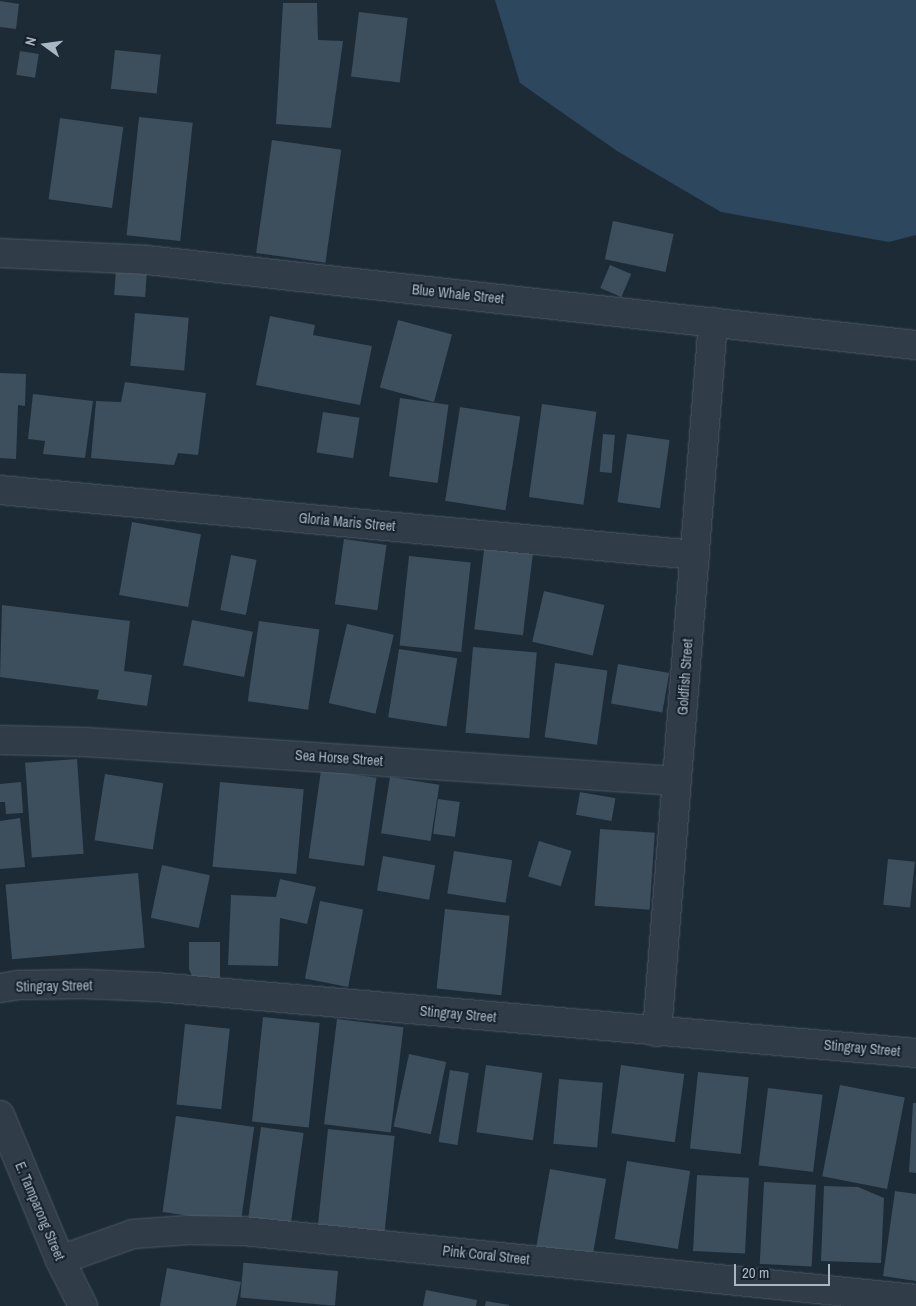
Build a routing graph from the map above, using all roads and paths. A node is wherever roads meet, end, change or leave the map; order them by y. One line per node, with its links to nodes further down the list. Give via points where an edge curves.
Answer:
1 (0, 253): 2 (street, Blue Whale Street, via 147,260)
2 (713, 322): 3 (street, Blue Whale Street); 5 (street, Goldfish Street)
3 (916, 344)
4 (0, 490): 5 (street, Gloria Maris Street)
5 (695, 555): 7 (street, Goldfish Street)
6 (0, 740): 7 (street, Sea Horse Street, via 85,742)
7 (677, 781): 9 (street, Goldfish Street)
8 (0, 988): 9 (street, Stingray Street, via 74,984 156,988)
9 (657, 1032): 10 (street, Stingray Street)
10 (916, 1053)
11 (0, 1115): 12 (street, E. Tamparong Street)
12 (60, 1260): 13 (street, Pink Coral Street, via 133,1234 243,1231); 14 (street, E. Tamparong Street)
13 (916, 1299)
14 (83, 1306)

